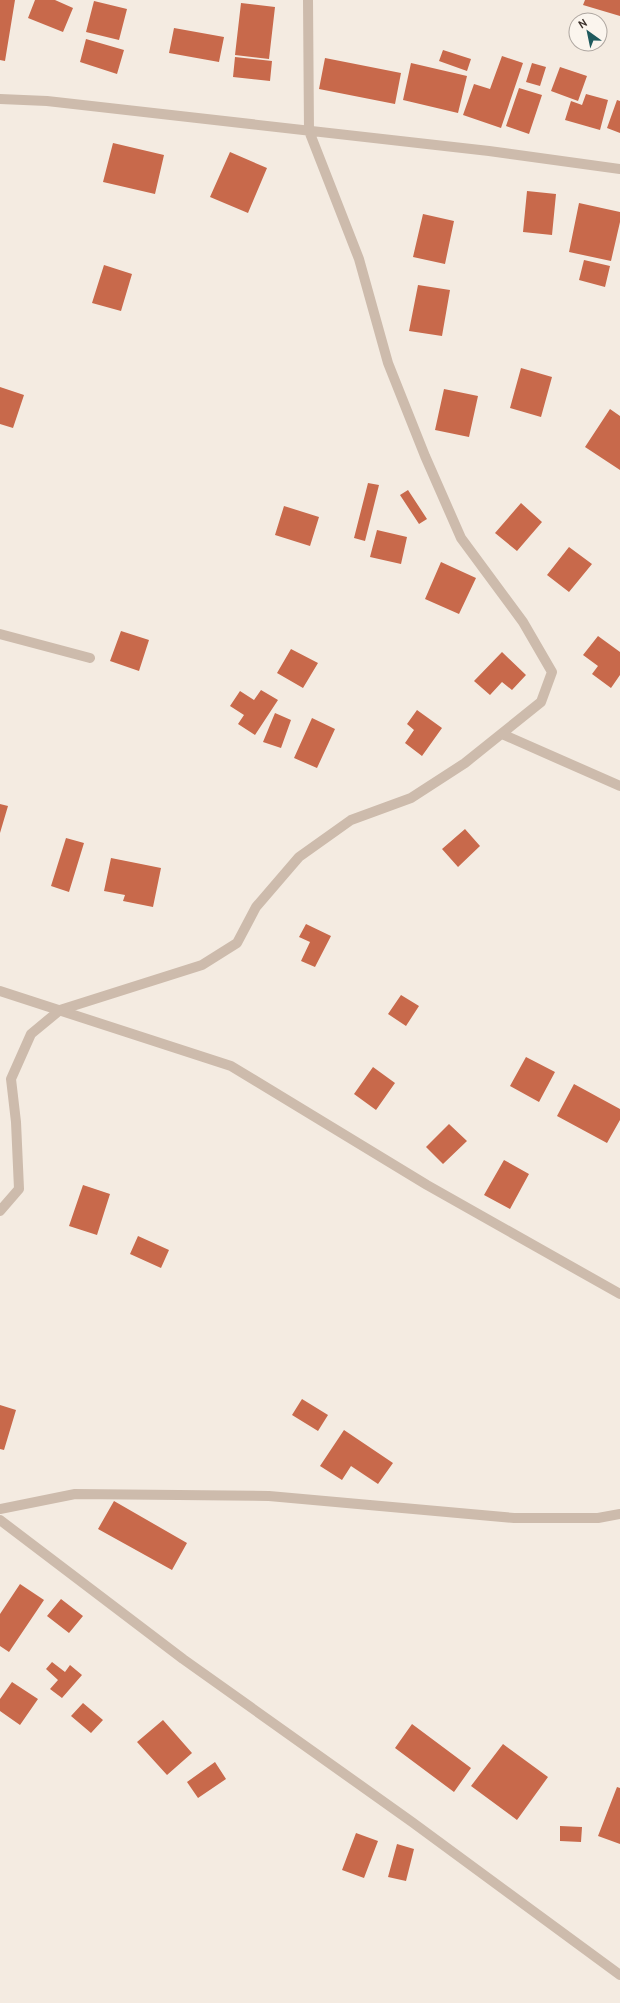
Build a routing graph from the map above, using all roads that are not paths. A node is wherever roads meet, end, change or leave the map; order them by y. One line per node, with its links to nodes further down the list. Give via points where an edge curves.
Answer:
1 (308, 0): 3 (street)
2 (0, 99): 3 (street, via 47,100)
3 (309, 131): 4 (street); 7 (street, via 359,259 388,363 460,538 524,622 552,672 541,702)
4 (620, 168)
5 (0, 634): 6 (street)
6 (90, 658)
7 (502, 734): 8 (street); 10 (street, via 465,763 411,798 351,820 298,857 256,907 237,943 202,965)
8 (620, 786)
9 (0, 991): 10 (street)
10 (60, 1010): 11 (street, via 31,1034 11,1079 19,1188); 12 (street, via 231,1066 427,1185)
11 (0, 1210)
12 (620, 1294)
13 (0, 1509): 14 (street, via 75,1494 91,1494 269,1496 514,1518 598,1518)
14 (620, 1514)
15 (0, 1520): 16 (street, via 183,1659 412,1822)
16 (620, 1975)

